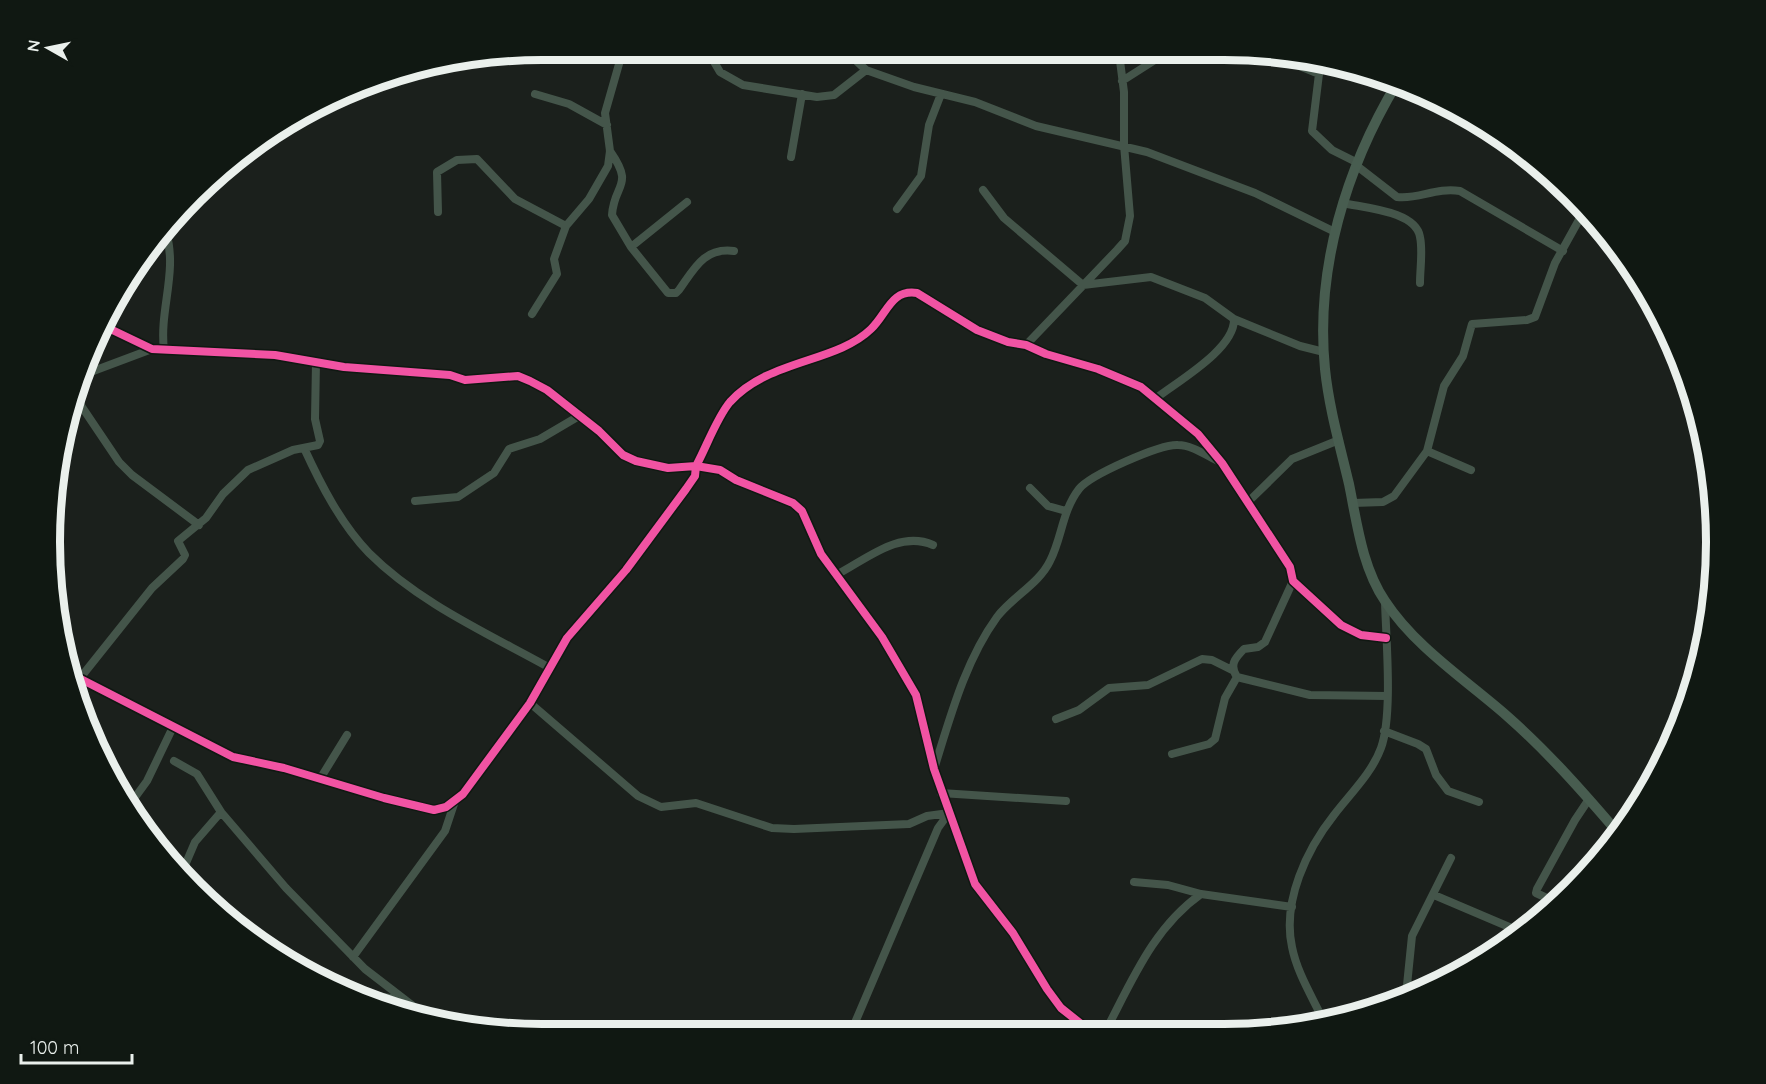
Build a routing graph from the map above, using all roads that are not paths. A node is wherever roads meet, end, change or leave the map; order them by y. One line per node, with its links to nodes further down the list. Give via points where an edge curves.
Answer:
1 (620, 60): 13 (street, via 608,96)
2 (713, 60): 11 (street, via 720,72 743,85)
3 (855, 60): 7 (street)
4 (1120, 60): 8 (street)
5 (1155, 60): 8 (street)
6 (1297, 66): 17 (street, via 1320,74 1312,131 1332,150)
7 (866, 70): 11 (street, via 834,95); 12 (street)
8 (1122, 81): 14 (street)
9 (1393, 91): 17 (main road)
10 (535, 94): 13 (street, via 569,104)
11 (802, 94): 16 (street)
12 (941, 94): 14 (street, via 975,102 1036,126); 21 (street, via 929,125 921,176)
13 (606, 125): 15 (street)
14 (1124, 145): 25 (street, via 1255,193); 31 (street, via 1130,227 1125,241)
15 (610, 151): 24 (street, via 602,179); 27 (street, via 621,170 623,184 612,215)
16 (791, 157)
17 (1357, 164): 20 (main road); 28 (street, via 1397,197 1444,189 1460,191)
18 (983, 190): 31 (street, via 1004,218)
19 (687, 202): 27 (street)
20 (1343, 203): 25 (main road); 30 (street, via 1391,213 1416,226 1420,234)
21 (897, 209)
22 (438, 212): 24 (street, via 437,172 457,160 477,159 516,199)
23 (1581, 218): 28 (street)
24 (566, 226): 32 (street, via 555,253 556,274)
25 (1335, 232): 38 (main road, via 1326,280)
26 (167, 240): 37 (street, via 171,268 163,317)
27 (631, 247): 29 (street, via 665,290 673,294 703,257 713,252)
28 (1563, 250): 46 (street, via 1534,317 1472,324 1463,356 1444,386)
29 (734, 251)
30 (1420, 283)
31 (1083, 285): 33 (street, via 1151,277 1205,297); 35 (street)
32 (532, 314)
33 (1234, 319): 38 (street); 41 (street, via 1225,345)
34 (110, 329): 36 (street)
35 (1026, 345): 41 (street, via 1141,387); 48 (street, via 977,330 917,293 897,294 860,340 770,373 730,403)
36 (152, 349): 37 (street); 40 (street)
37 (164, 350): 39 (street, via 230,351)
38 (1324, 352): 44 (main road)
39 (316, 362): 43 (street, via 450,375 465,380 518,376 547,390); 45 (street, via 315,419 320,441)
40 (92, 372)
41 (1155, 399): 47 (street, via 1198,434)
42 (80, 404): 55 (street, via 119,462)
43 (579, 416): 48 (street, via 623,455 636,461 668,468); 51 (street, via 540,439 509,449 494,473 458,497)
44 (1339, 440): 52 (street, via 1292,459); 53 (main road)
45 (304, 448): 55 (street, via 248,470); 61 (street, via 332,502 382,564 426,598)
46 (1427, 451): 49 (street); 53 (street, via 1394,496 1383,501)
47 (1222, 463): 52 (street); 54 (street, via 1184,446 1166,446 1119,465 1080,487)
48 (696, 466): 57 (street, via 720,470 793,503 802,511 821,554); 61 (street, via 695,476 686,489 626,570 567,638)
49 (1471, 470)
50 (1029, 488): 54 (street, via 1048,506)
51 (415, 501)
52 (1248, 502): 58 (street, via 1290,567)
53 (1353, 503): 59 (main road, via 1369,567)
54 (1066, 511): 72 (street, via 1050,561 996,618 979,648 963,682)
55 (199, 525): 63 (street, via 178,541 183,559 152,588)
56 (933, 545): 57 (street, via 906,540)
57 (836, 575): 72 (street, via 882,637 916,695)
58 (1293, 581): 60 (street, via 1341,625 1361,635); 62 (street, via 1265,642 1244,649 1233,663)
59 (1385, 601): 60 (street); 76 (main road, via 1417,639 1535,742)
60 (1386, 638): 64 (street)
61 (550, 668): 65 (street)
62 (1235, 673): 64 (street, via 1310,695); 66 (street, via 1202,659 1148,685 1109,688 1079,710); 70 (street, via 1215,739)
63 (81, 677): 67 (street)
64 (1387, 696): 68 (street)
65 (530, 703): 77 (street); 81 (street, via 638,796 661,807 696,803 772,828 794,829 909,824)
66 (1056, 719)
67 (173, 728): 73 (street, via 233,757); 75 (street)
68 (1384, 731): 79 (street, via 1426,749 1436,775 1448,791); 89 (street, via 1382,747 1371,767 1322,830 1307,858)
69 (347, 735): 73 (street)
70 (1172, 754)
71 (174, 761): 80 (street, via 197,774)
72 (934, 769): 74 (street)
73 (320, 779): 77 (street, via 435,810)
74 (941, 793): 78 (street); 81 (street)
75 (135, 799)
76 (1589, 800): 82 (main road); 88 (street, via 1537,889 1536,893)
77 (455, 801): 91 (street, via 445,831)
78 (1066, 801)
79 (1479, 802)
80 (221, 812): 84 (street, via 195,842); 91 (street, via 285,888)
81 (949, 813): 97 (street, via 938,828); 98 (street, via 975,884 1013,933 1047,990)
82 (1612, 827)
83 (1451, 858): 87 (street)
84 (185, 865)
85 (1134, 882): 86 (street, via 1168,885)
86 (1201, 894): 89 (street); 99 (street, via 1151,944)
87 (1434, 895): 90 (street); 92 (street, via 1412,936)
88 (1548, 899)
89 (1292, 907): 96 (street, via 1291,945)
90 (1512, 928)
91 (353, 957): 94 (street)
92 (1407, 987)
93 (386, 998): 94 (street)
94 (406, 1001): 95 (street)
95 (414, 1007)
96 (1321, 1014)
97 (854, 1024)
98 (1079, 1024)
99 (1110, 1024)

